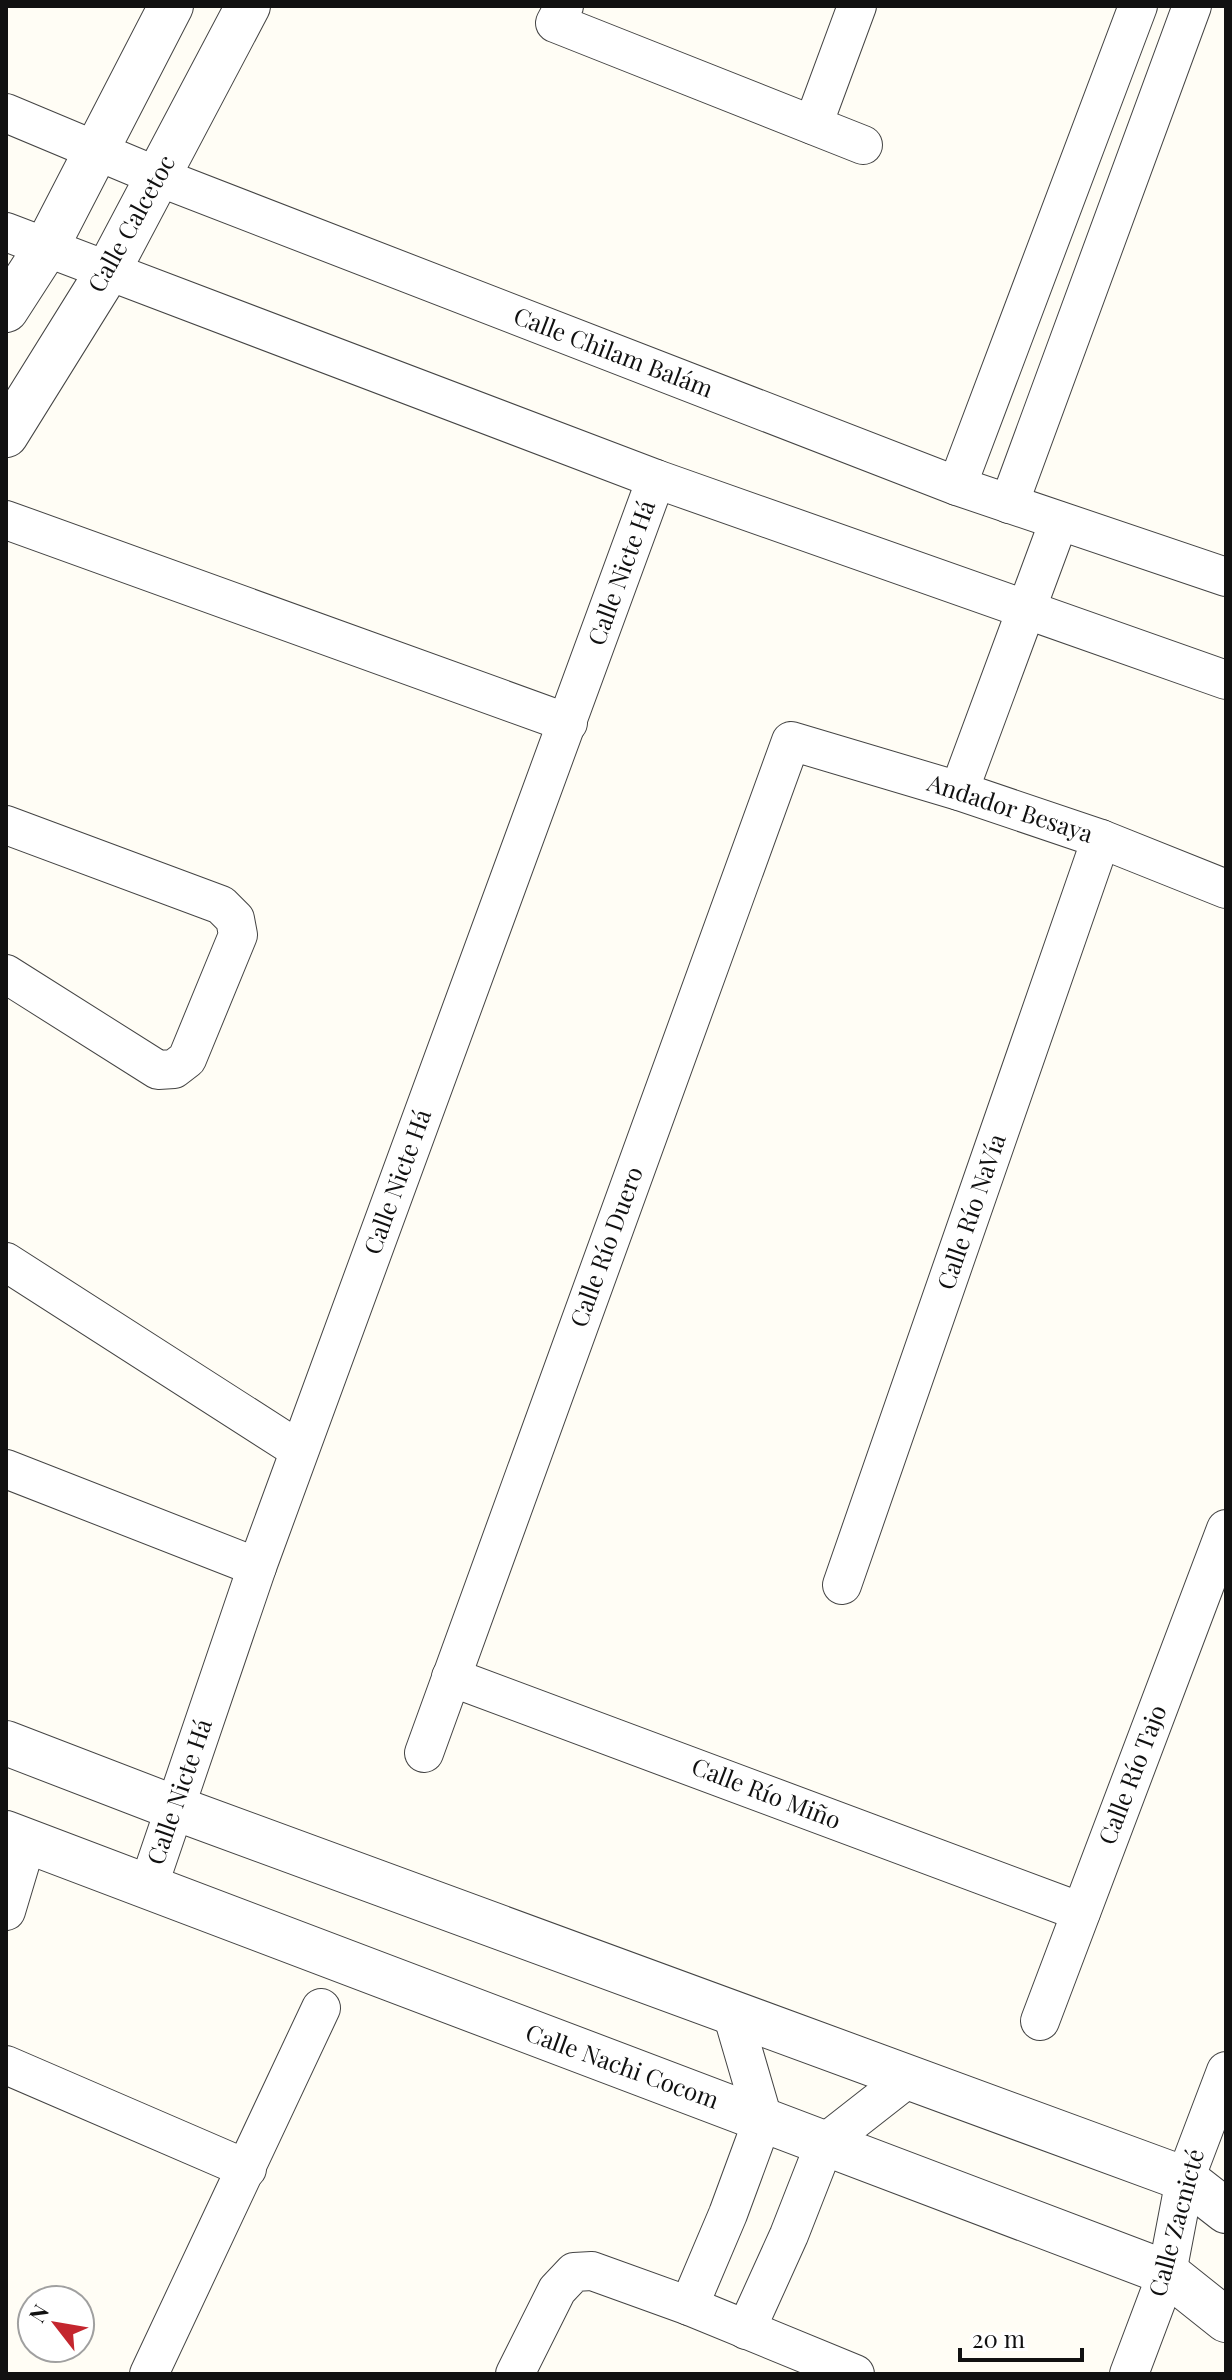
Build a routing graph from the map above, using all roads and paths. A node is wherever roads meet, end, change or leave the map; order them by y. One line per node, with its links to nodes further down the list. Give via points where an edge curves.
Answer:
1 (171, 6): 10 (street)
2 (248, 6): 11 (street, Calle Calcetoc)
3 (564, 6): 8 (street, via 555,23)
4 (857, 6): 8 (street)
5 (1138, 6): 18 (street)
6 (1192, 6): 19 (street)
7 (6, 113): 10 (street, Calle Chilam Balám)
8 (813, 125): 9 (street)
9 (863, 145)
10 (97, 151): 11 (street, Calle Chilam Balám); 13 (street)
11 (159, 177): 14 (street, Calle Calcetoc); 18 (street, Calle Chilam Balám)
12 (6, 232): 13 (street)
13 (46, 248): 14 (street); 15 (street)
14 (108, 271): 16 (street, Calle Calcetoc); 17 (street)
15 (6, 310)
16 (6, 435)
17 (656, 479): 23 (street); 25 (street, Calle Nicte Há)
18 (957, 486): 19 (street, Calle Chilam Balám)
19 (1009, 504): 21 (street, Calle Chilam Balám)
20 (6, 520): 25 (street)
21 (1059, 521): 22 (street, Calle Chilam Balám); 23 (street)
22 (1226, 577)
23 (1025, 610): 24 (street); 27 (street)
24 (1226, 680)
25 (568, 723): 33 (street, Calle Nicte Há)
26 (791, 741): 27 (street, Andador Besaya); 38 (street, Calle Río Duero)
27 (959, 791): 29 (street, Andador Besaya)
28 (6, 825): 31 (street, via 221,905 235,919 238,935 187,1059 174,1069 158,1070)
29 (1101, 839): 30 (street, Andador Besaya); 37 (street, Calle Río NaVía)
30 (1226, 889)
31 (6, 974)
32 (6, 1262): 33 (street)
33 (299, 1450): 36 (street, Calle Nicte Há)
34 (6, 1469): 36 (street)
35 (1226, 1529): 45 (street, Calle Río Tajo)
36 (257, 1567): 41 (street, Calle Nicte Há)
37 (842, 1585)
38 (451, 1677): 40 (street, Calle Río Duero); 45 (street, Calle Río Miño)
39 (6, 1743): 41 (street)
40 (424, 1753)
41 (175, 1808): 43 (street, Calle Nicte Há); 47 (street)
42 (17, 1837): 43 (street, Calle Nachi Cocom); 44 (street)
43 (148, 1887): 52 (street, Calle Nachi Cocom)
44 (6, 1911)
45 (1081, 1912): 48 (street, Calle Río Tajo)
46 (321, 2008): 54 (street)
47 (732, 2013): 51 (street); 52 (street)
48 (1040, 2021)
49 (6, 2065): 54 (street)
50 (1226, 2071): 55 (street, Calle Zacnicté)
51 (908, 2078): 53 (street); 55 (street)
52 (763, 2119): 53 (street, Calle Nachi Cocom); 58 (street)
53 (825, 2143): 57 (street, Calle Nachi Cocom); 60 (street)
54 (247, 2169): 61 (street)
55 (1185, 2179): 56 (street); 57 (street, Calle Zacnicté)
56 (1226, 2211)
57 (1167, 2273): 59 (street, Calle Nachi Cocom); 64 (street, Calle Zacnicté)
58 (689, 2306): 60 (street); 62 (street, via 592,2271 574,2272 557,2290)
59 (1226, 2320)
60 (746, 2330): 63 (street)
61 (149, 2374)
62 (515, 2374)
63 (855, 2374)
64 (1129, 2374)

